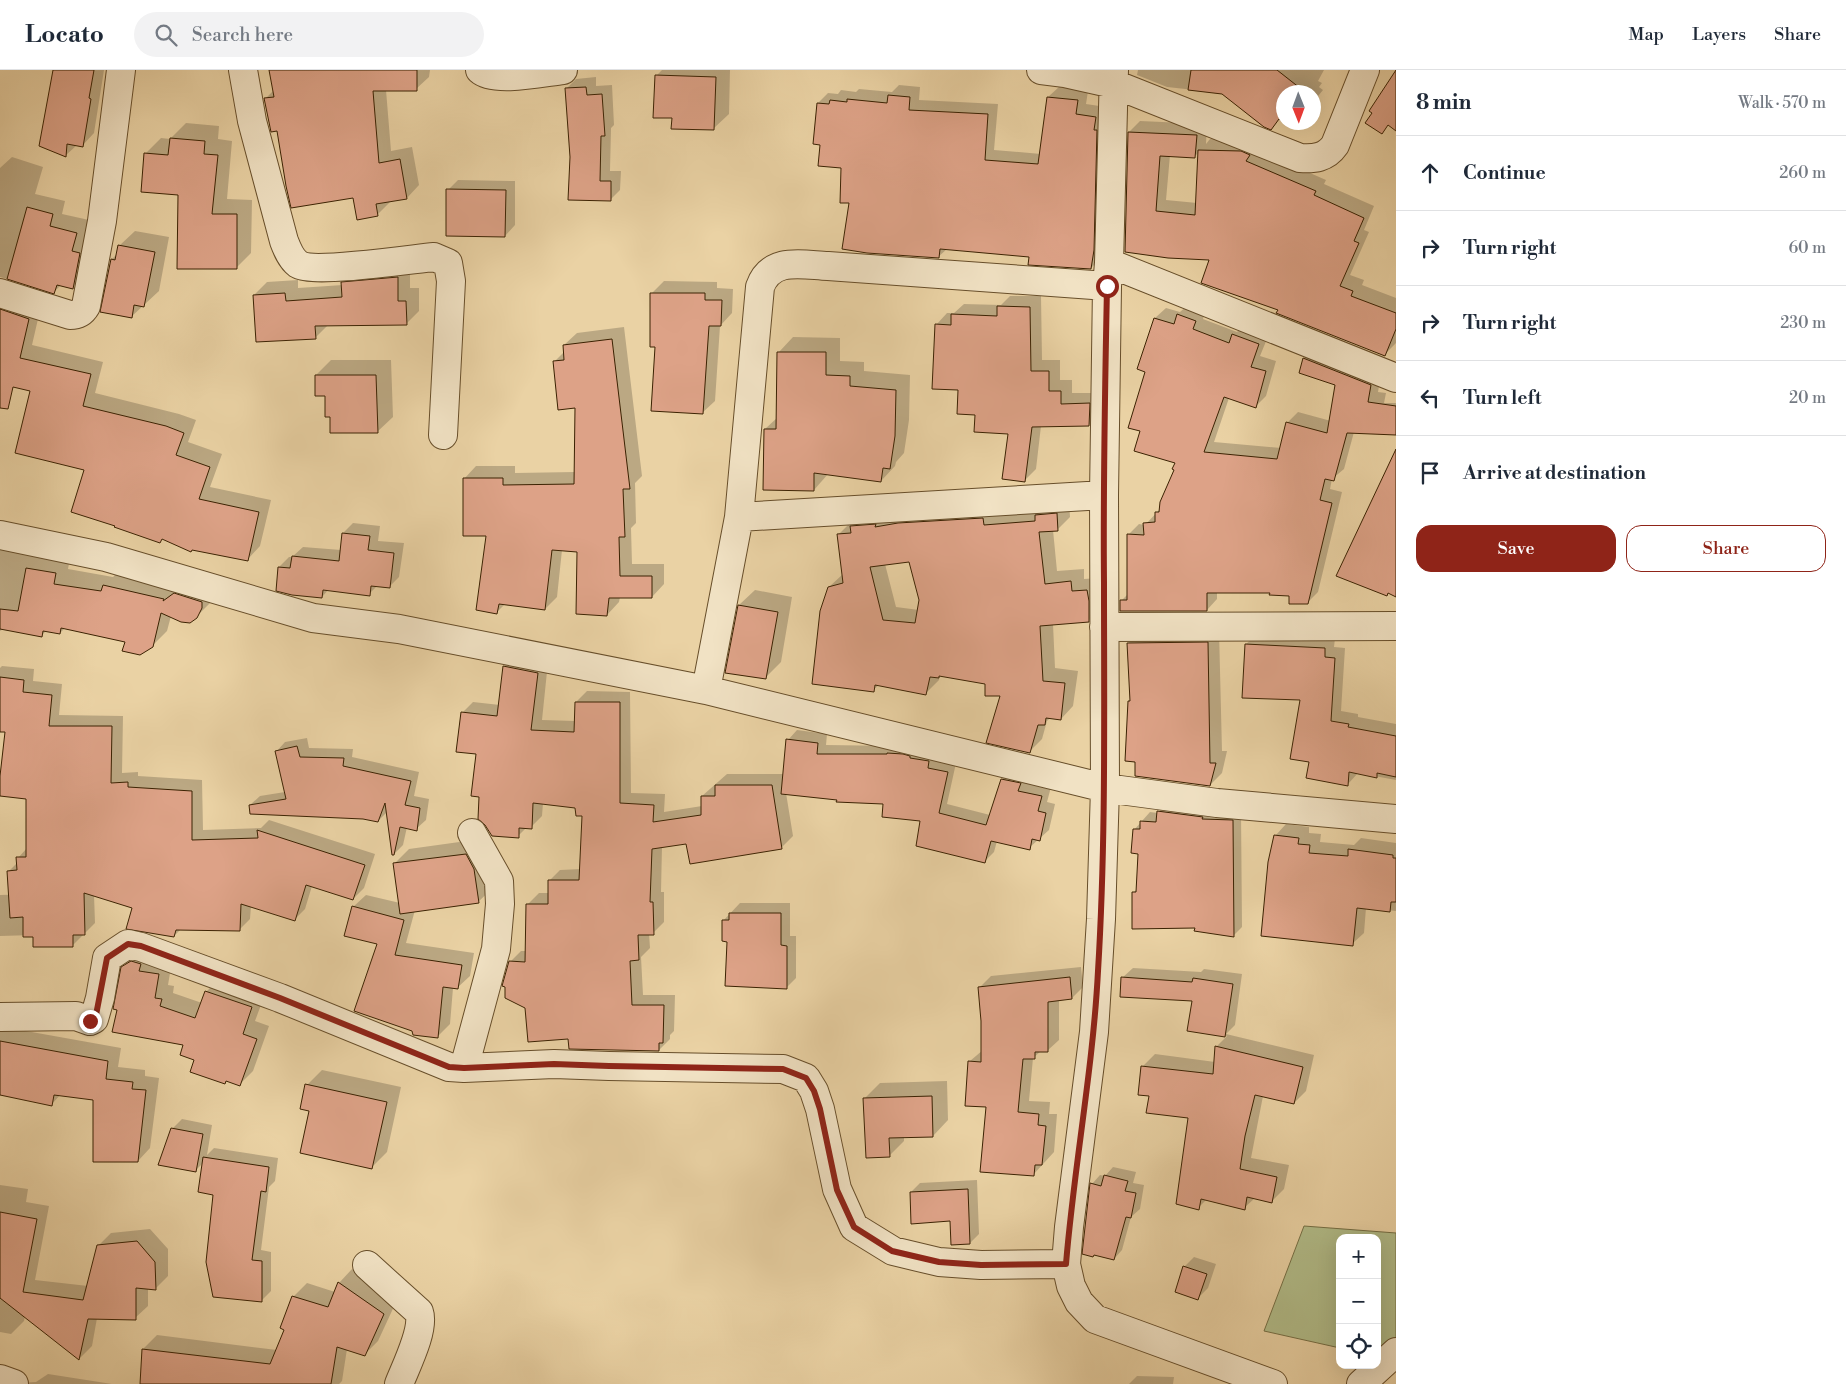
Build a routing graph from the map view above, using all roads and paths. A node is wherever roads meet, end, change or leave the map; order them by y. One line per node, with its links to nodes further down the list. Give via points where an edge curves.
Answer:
1 (121, 70): 9 (street, via 102,221 83,312 70,315)
2 (243, 70): 11 (street, via 252,121 284,241 299,265 319,269 434,256 448,263 451,282)
3 (480, 70): 4 (street, via 488,75 503,76)
4 (564, 70)
5 (1041, 70): 7 (street)
6 (1365, 70): 7 (street, via 1335,145 1328,153 1313,159 1300,158)
7 (1114, 77): 8 (street)
8 (1108, 275): 10 (street); 12 (street); 13 (street, via 790,265 773,268 760,287)
9 (0, 293)
10 (1396, 378)
11 (443, 435)
12 (1104, 495): 13 (street); 16 (street)
13 (739, 517): 17 (street)
14 (0, 535): 17 (street, via 106,557 312,618 399,629)
15 (1396, 626): 16 (street)
16 (1104, 627): 18 (street)
17 (706, 690): 18 (street)
18 (1105, 788): 19 (street, via 1217,803); 23 (street, via 1094,1032)
19 (1396, 819)
20 (472, 833): 22 (street, via 499,881 500,904 496,949)
21 (0, 1017): 22 (street, via 76,1016 90,1021 94,1019 107,958 128,944 280,998 449,1067)
22 (464, 1068): 23 (street, via 554,1064 783,1069 806,1078 814,1091 837,1190 854,1227 892,1251 939,1262)
23 (1066, 1264): 29 (street, via 1079,1302 1095,1319)
24 (366, 1266): 28 (street, via 421,1316)
25 (1396, 1352): 30 (street)
26 (0, 1379): 27 (street)
27 (14, 1384)
28 (400, 1384)
29 (1273, 1384)
30 (1361, 1384)

